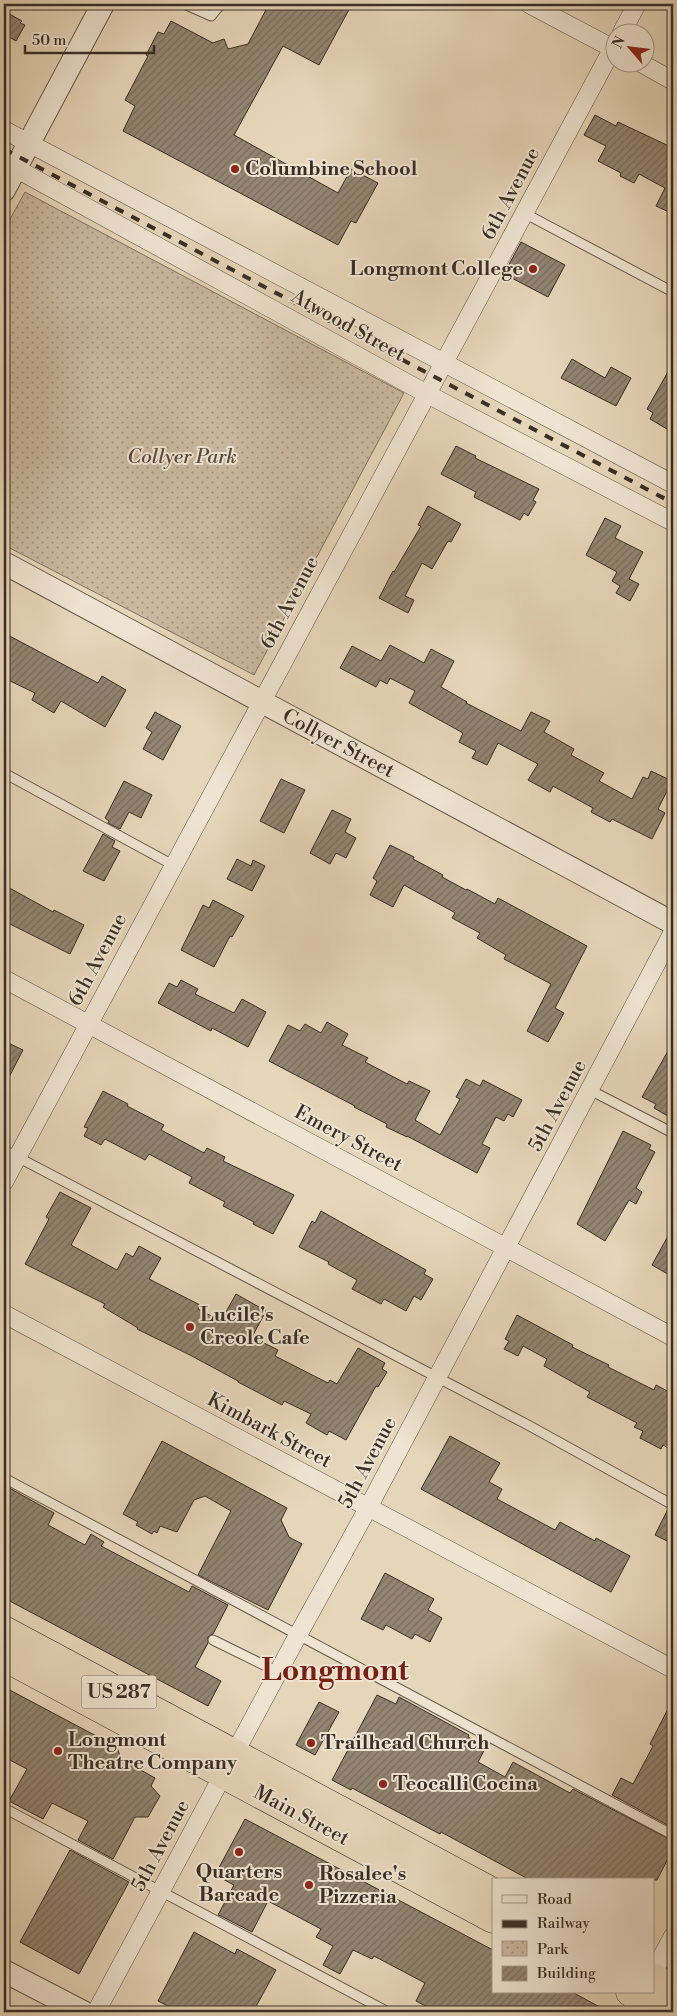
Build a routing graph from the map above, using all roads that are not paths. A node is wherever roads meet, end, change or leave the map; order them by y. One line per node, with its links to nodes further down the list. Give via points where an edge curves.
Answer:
1 (103, 4): 12 (street)
2 (184, 4): 3 (lane, via 211,16)
3 (221, 4)
4 (529, 4): 7 (street)
5 (637, 4): 6 (street)
6 (627, 22)
7 (604, 43)
8 (604, 66): 15 (street, 6th Avenue)
9 (654, 70): 10 (street)
10 (673, 81)
11 (4, 130): 12 (street, Atwood Street)
12 (28, 144): 13 (street); 17 (street, Atwood Street)
13 (10, 165): 14 (street); 18 (street, Atwood Street)
14 (4, 190)
15 (524, 213): 16 (lane); 17 (street, 6th Avenue)
16 (673, 292)
17 (444, 364): 18 (street, 6th Avenue); 19 (street, Atwood Street)
18 (427, 394): 20 (street, Atwood Street); 22 (street, 6th Avenue)
19 (673, 484)
20 (673, 522)
21 (4, 563): 22 (street, Collyer Street)
22 (260, 702): 24 (street, 6th Avenue); 25 (street, Collyer Street)
23 (4, 774): 24 (lane)
24 (174, 865): 28 (street, 6th Avenue)
25 (673, 924)
26 (673, 932): 29 (street, 5th Avenue)
27 (4, 979): 28 (street, Emery Street)
28 (89, 1024): 31 (street, 6th Avenue); 33 (street, Emery Street)
29 (590, 1090): 30 (lane); 33 (street, 5th Avenue)
30 (673, 1133)
31 (10, 1153): 32 (street, 6th Avenue); 36 (lane)
32 (4, 1182)
33 (506, 1248): 35 (street, Emery Street); 36 (street, 5th Avenue)
34 (4, 1314): 39 (street, Kimbark Street)
35 (673, 1336)
36 (437, 1378): 38 (lane); 39 (street, 5th Avenue)
37 (4, 1478): 41 (lane)
38 (673, 1505)
39 (368, 1508): 41 (street, 5th Avenue); 44 (street, Kimbark Street)
40 (4, 1630): 46 (highway, Main Street / US 287)
41 (298, 1635): 45 (street, 5th Avenue); 48 (lane)
42 (213, 1640): 45 (lane)
43 (4, 1656): 46 (highway, Main Street / US 287)
44 (673, 1669)
45 (278, 1672): 46 (street, 5th Avenue)
46 (229, 1764): 49 (street, 5th Avenue); 50 (highway, Main Street / US 287); 51 (highway, Main Street / US 287)
47 (4, 1808): 49 (lane)
48 (673, 1835)
49 (161, 1892): 59 (street, 5th Avenue); 60 (lane)
50 (492, 1892)
51 (492, 1918)
52 (673, 1936): 54 (street)
53 (4, 1970): 58 (street)
54 (654, 1971)
55 (673, 1988): 56 (highway)
56 (654, 1991)
57 (639, 1994): 61 (highway)
58 (83, 2012)
59 (96, 2012)
60 (388, 2012)
61 (668, 2012)

